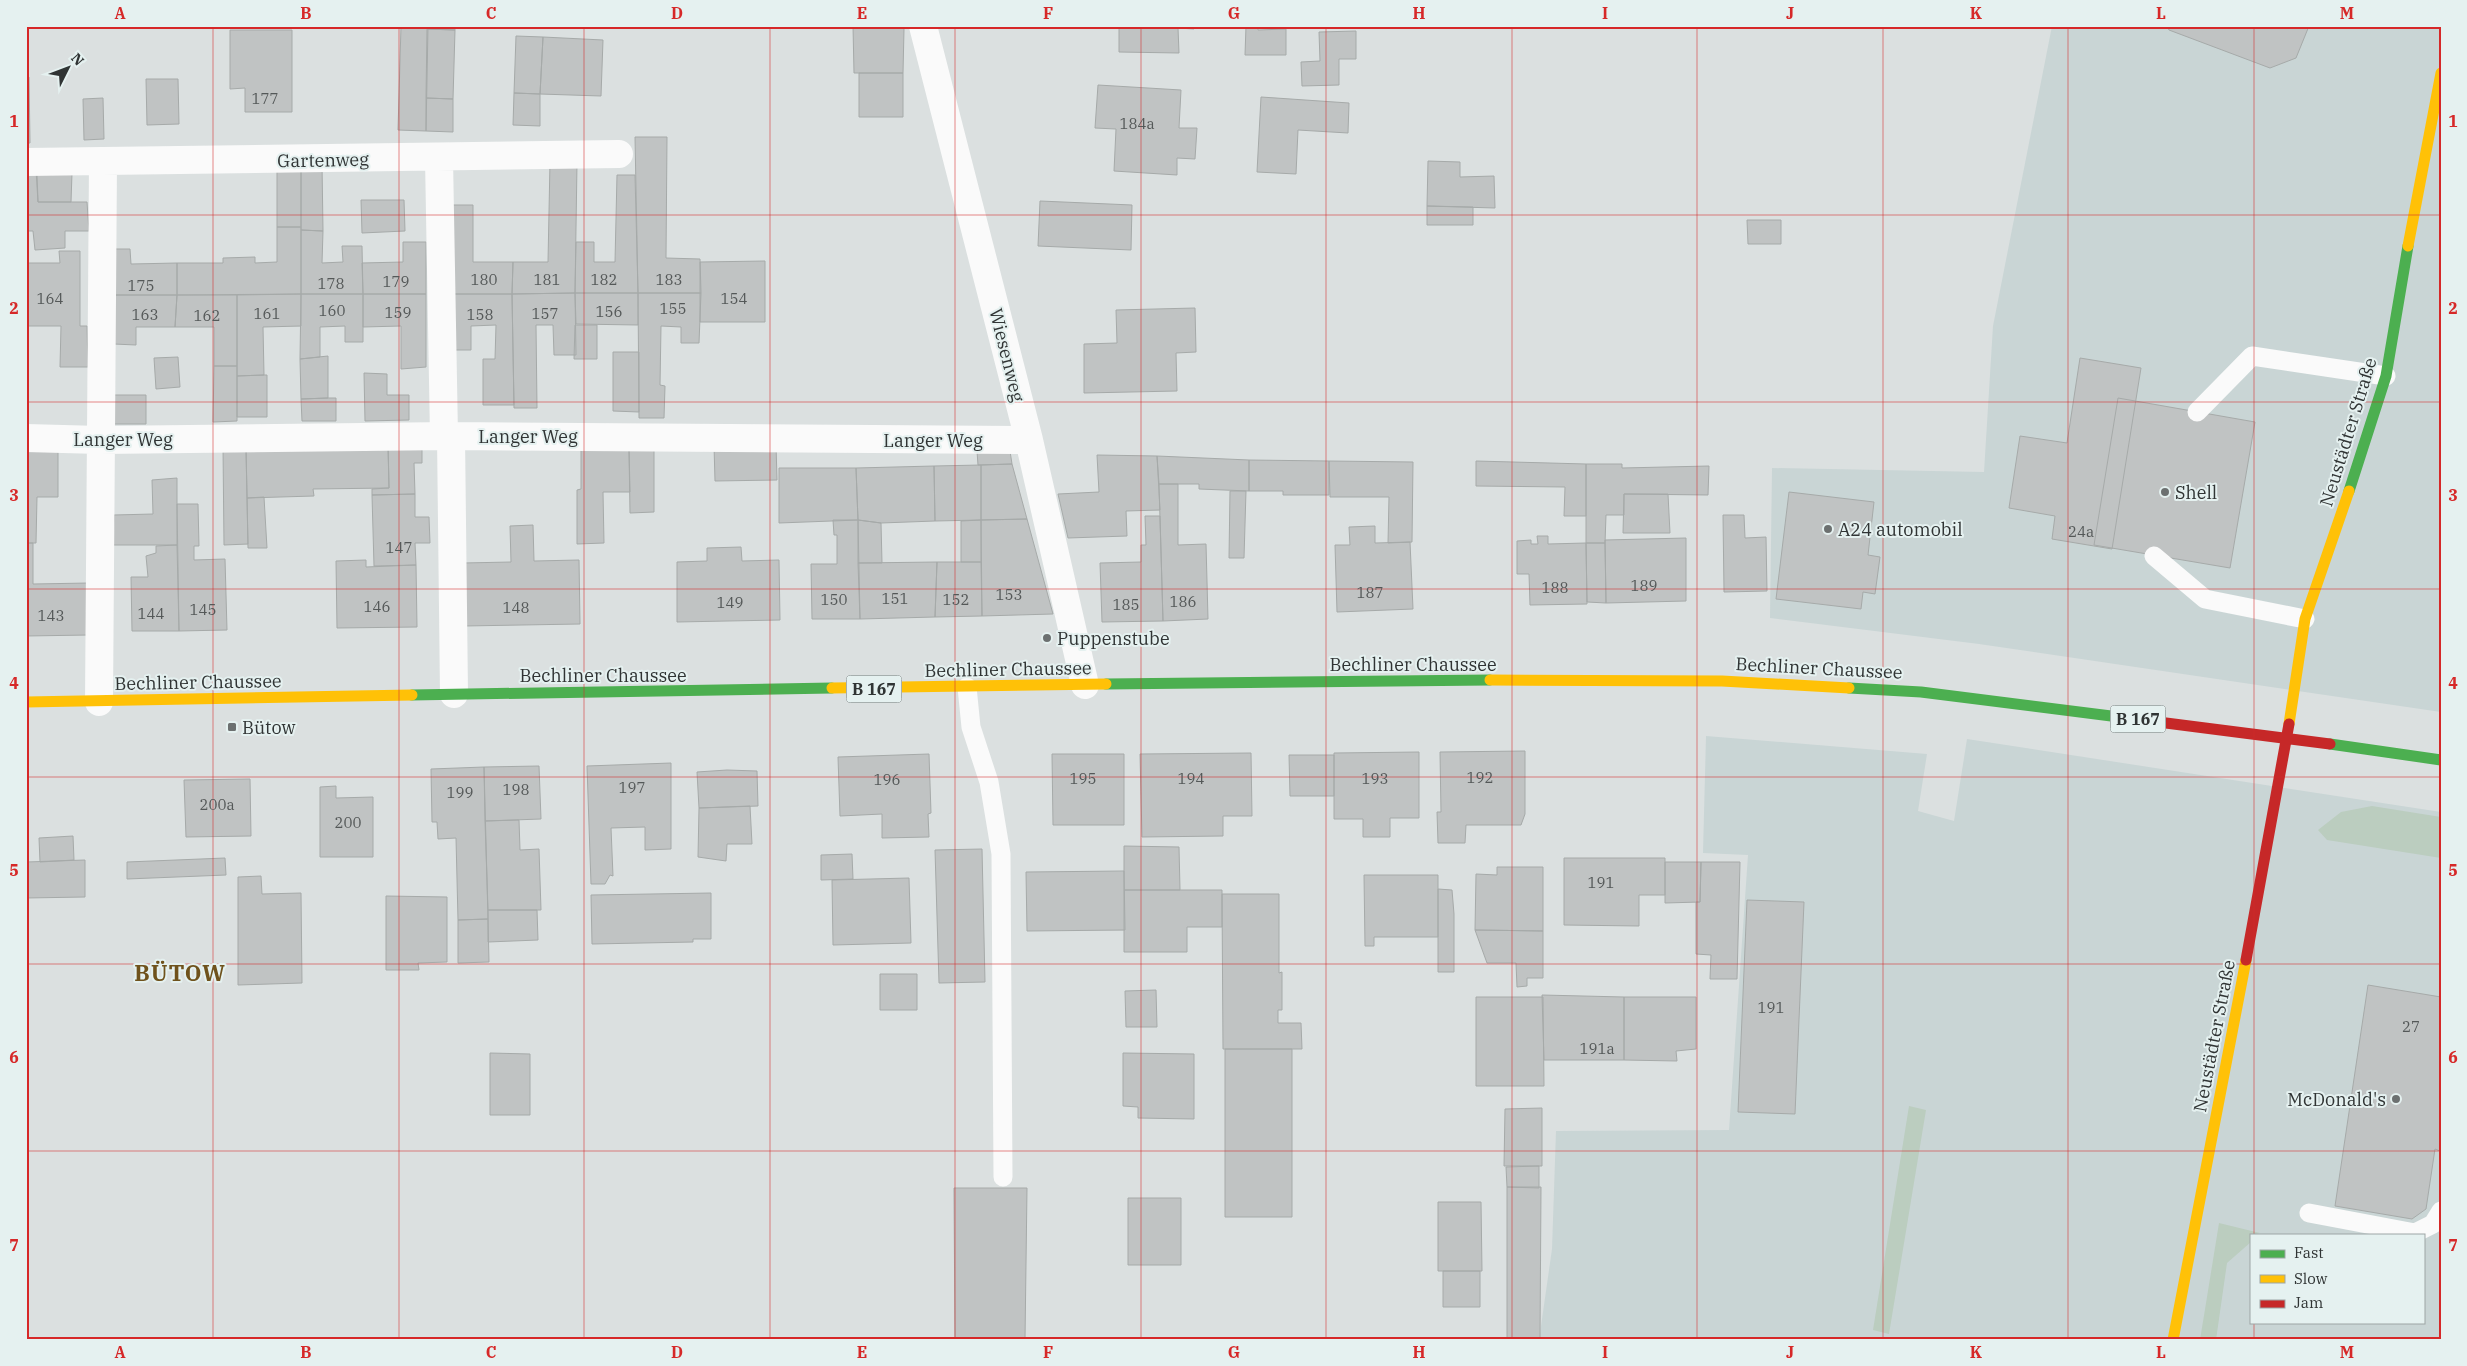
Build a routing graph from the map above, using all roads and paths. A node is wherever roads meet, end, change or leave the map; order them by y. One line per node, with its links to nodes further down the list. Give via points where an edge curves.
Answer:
1 (923, 26): 12 (street, Wiesenweg)
2 (2441, 73): 7 (main road, Neustädter Straße)
3 (619, 154): 4 (street, Gartenweg)
4 (439, 158): 6 (street, Gartenweg); 9 (street)
5 (26, 162): 6 (street, Gartenweg)
6 (103, 162): 11 (street)
7 (2386, 376): 8 (lane, via 2252,356); 14 (main road, Neustädter Straße, via 2348,499)
8 (2197, 412)
9 (447, 436): 11 (street, Langer Weg); 12 (street, Langer Weg); 17 (street)
10 (26, 438): 11 (street, Langer Weg)
11 (100, 440): 19 (street)
12 (1029, 440): 15 (street, Wiesenweg)
13 (2154, 556): 14 (lane, via 2205,599)
14 (2305, 619): 20 (main road, Neustädter Straße)
15 (1085, 685): 16 (main road, Bechliner Chaussee / B 167); 20 (main road, Bechliner Chaussee / B 167, via 1405,680 1722,681 1921,692)
16 (967, 687): 17 (main road, Bechliner Chaussee / B 167); 22 (lane, via 971,727 989,782 1000,854)
17 (454, 694): 19 (main road, Bechliner Chaussee / B 167)
18 (26, 702): 19 (main road, Bechliner Chaussee / B 167)
19 (99, 702)
20 (2287, 738): 21 (main road, B 167); 25 (main road, Neustädter Straße)
21 (2441, 760)
22 (1004, 1177)
23 (2441, 1211): 24 (lane, via 2433,1224 2415,1233)
24 (2309, 1214)
25 (2173, 1340)

